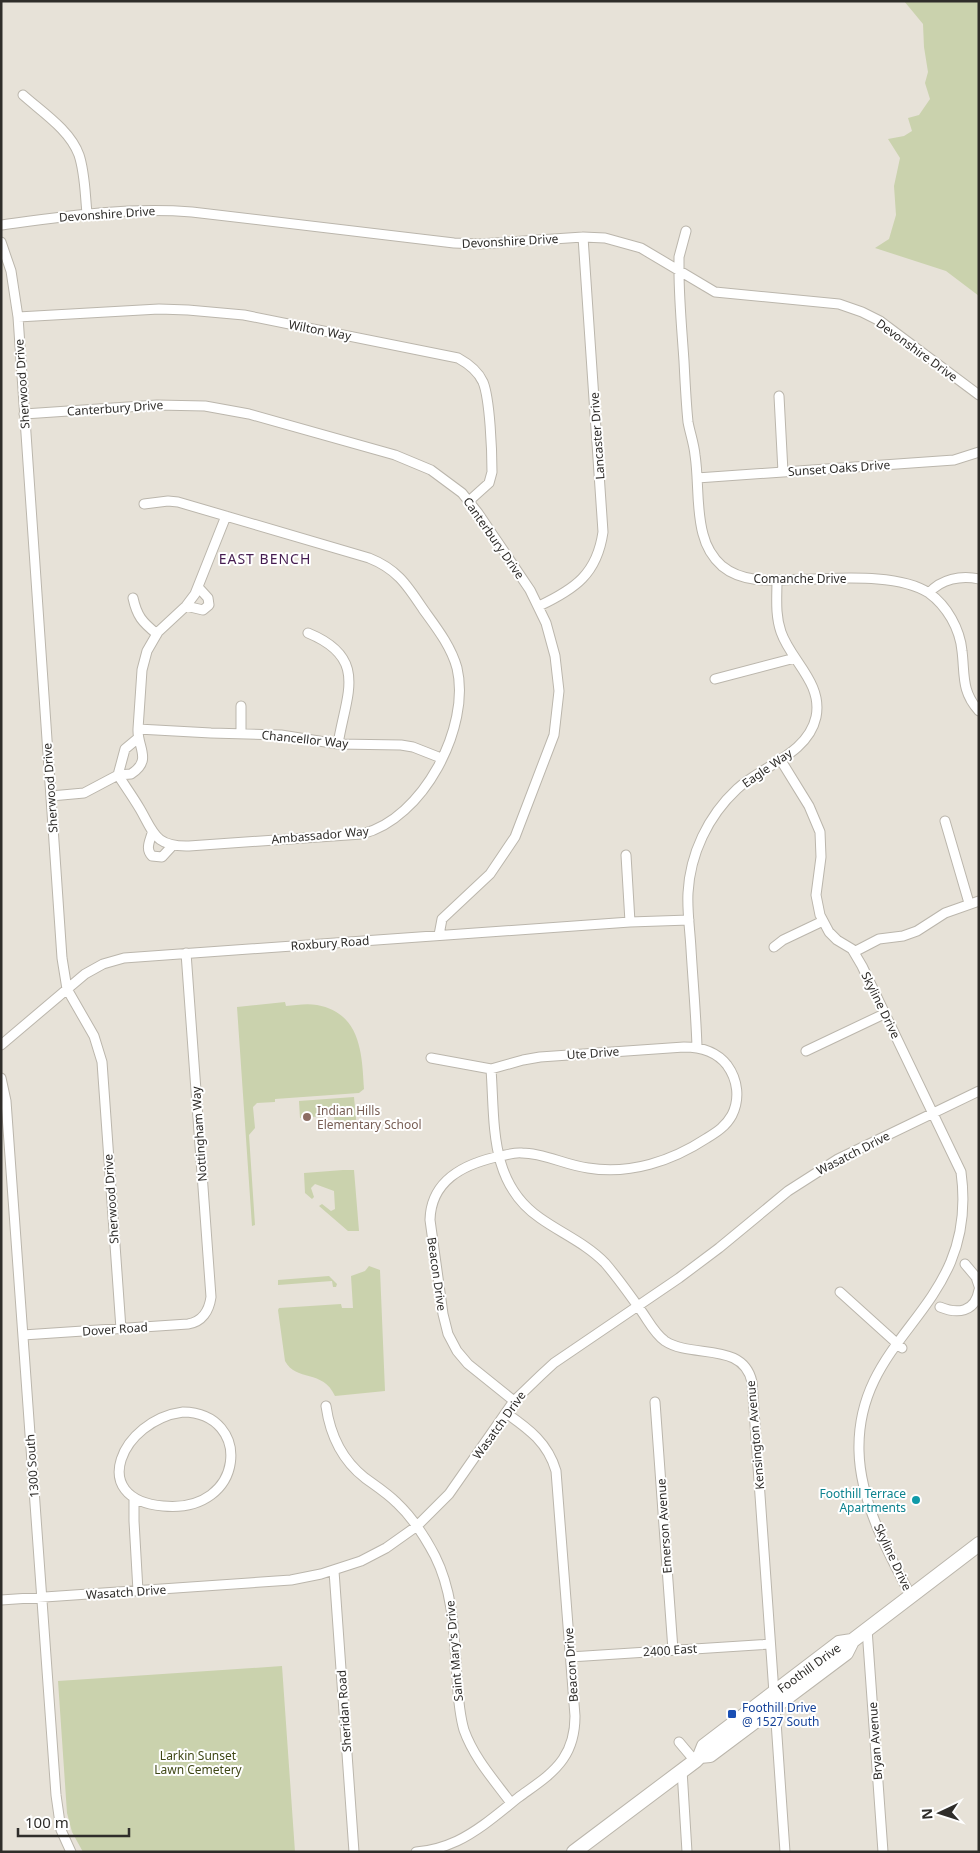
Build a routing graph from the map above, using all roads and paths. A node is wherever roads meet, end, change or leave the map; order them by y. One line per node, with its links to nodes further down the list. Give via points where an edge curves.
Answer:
1 (22, 95): 2 (street, via 62,130 75,147 82,167)
2 (88, 213): 3 (street, Devonshire Drive); 5 (street, Devonshire Drive, via 192,212 454,243)
3 (1, 225)
4 (686, 231): 7 (street, Comanche Drive)
5 (583, 237): 7 (street, Devonshire Drive, via 616,240 641,248); 24 (street, Lancaster Drive, via 603,532 596,560 586,574 570,590)
6 (1, 242): 8 (street, Sherwood Drive, via 11,271)
7 (679, 270): 9 (street, Devonshire Drive, via 715,292 830,302 862,312 880,321); 14 (street, Comanche Drive, via 687,413)
8 (18, 317): 11 (street, Sherwood Drive); 15 (street, Wilton Way, via 145,309 216,312 458,358 480,376 487,400 492,472 489,483)
9 (979, 395)
10 (779, 396): 13 (street)
11 (24, 414): 15 (street, Canterbury Drive, via 173,404 234,410 419,464 453,485); 38 (street, Sherwood Drive)
12 (979, 452): 13 (street, Sunset Oaks Drive, via 954,460)
13 (784, 472): 14 (street, Sunset Oaks Drive)
14 (697, 478): 19 (street, Comanche Drive, via 702,532 715,558 740,576)
15 (469, 501): 24 (street, Canterbury Drive)
16 (144, 504): 17 (street, Ambassador Way, via 173,501)
17 (226, 516): 20 (street); 35 (street, Ambassador Way, via 369,558 389,567 408,585 449,647 457,670 457,715)
18 (979, 579): 21 (street, via 948,580)
19 (777, 580): 21 (street, Comanche Drive, via 873,579 907,584); 27 (street, Eagle Way, via 779,623)
20 (198, 587): 23 (street); 23 (street, via 209,604 203,610)
21 (928, 593): 30 (street, Comanche Drive, via 946,610 957,631 963,652 966,688)
22 (133, 598): 26 (street, via 138,615)
23 (186, 606): 26 (street)
24 (539, 606): 47 (street, Canterbury Drive, via 551,639 558,674 558,707 550,747 522,823 508,849 490,874 442,918)
25 (308, 633): 34 (street, via 336,650 349,674 350,687)
26 (156, 634): 31 (street, via 143,663)
27 (795, 658): 28 (street); 36 (street, Eagle Way, via 813,688 817,709 814,724 805,739)
28 (715, 679)
29 (242, 706): 32 (street)
30 (979, 711)
31 (138, 729): 32 (street, Chancellor Way); 33 (street)
32 (241, 734): 34 (street, Chancellor Way, via 287,735)
33 (137, 739): 37 (street, via 126,749); 37 (street, via 143,753 140,766 131,774)
34 (338, 744): 35 (street, Chancellor Way, via 407,746)
35 (441, 758): 41 (street, Ambassador Way, via 418,797 393,820 371,832)
36 (780, 759): 44 (street, Eagle Way, via 736,790 707,827 692,865 688,892); 45 (street, Skyline Drive, via 809,806 820,832 821,857 816,895)
37 (118, 775): 38 (street, via 84,793); 40 (street)
38 (50, 796): 51 (street, Sherwood Drive)
39 (945, 821): 43 (street)
40 (152, 833): 41 (street, Ambassador Way); 41 (street, via 148,846 152,856 162,857)
41 (173, 845)
42 (626, 855): 46 (street)
43 (974, 902): 49 (street, via 945,913 903,936 879,939)
44 (689, 920): 46 (street, Roxbury Road); 54 (street, Eagle Way)
45 (823, 921): 48 (street); 49 (street, Skyline Drive, via 832,936)
46 (630, 922): 47 (street, Roxbury Road)
47 (439, 935): 50 (street, Roxbury Road)
48 (774, 947)
49 (854, 952): 52 (street, Skyline Drive)
50 (186, 953): 51 (street, Roxbury Road, via 117,960 91,971); 69 (street, Nottingham Way, via 211,1297)
51 (67, 988): 53 (street, Roxbury Road); 71 (street, Sherwood Drive, via 94,1036 102,1062)
52 (884, 1014): 55 (street); 60 (street, Skyline Drive)
53 (1, 1045)
54 (697, 1047): 57 (street, Ute Drive, via 540,1057); 61 (street, Beacon Drive, via 726,1063 734,1078 737,1094 728,1122 695,1146 660,1162 617,1170 578,1166 525,1153)
55 (806, 1051)
56 (431, 1058): 57 (street)
57 (491, 1069): 61 (street, Kensington Avenue)
58 (1, 1078): 72 (street, 1300 South, via 6,1101)
59 (979, 1091): 60 (street, Wasatch Drive)
60 (934, 1114): 62 (street, Skyline Drive, via 963,1177); 68 (street, Wasatch Drive, via 838,1158 811,1174)
61 (499, 1157): 68 (street, Kensington Avenue, via 508,1184 518,1199 538,1217 596,1254); 74 (street, Beacon Drive, via 477,1161 448,1178 436,1194 430,1220 442,1314 448,1334 468,1364)
62 (971, 1210)
63 (965, 1264): 64 (street)
64 (979, 1286)
65 (979, 1290): 67 (street, via 975,1301 966,1309 936,1311)
66 (840, 1292): 73 (street)
67 (947, 1297)
68 (639, 1307): 74 (street, Wasatch Drive, via 554,1364); 87 (street, Kensington Avenue, via 664,1340 682,1348 732,1356 741,1361 750,1373)
69 (205, 1314): 71 (street, Dover Road, via 192,1323)
70 (921, 1328): 73 (street, Skyline Drive)
71 (121, 1329): 72 (street, Dover Road)
72 (23, 1335): 84 (street, 1300 South)
73 (902, 1348): 83 (street, Skyline Drive, via 871,1393 864,1412 858,1449 868,1501)
74 (514, 1401): 77 (street, Wasatch Drive)
75 (655, 1402): 88 (street, Emerson Avenue)
76 (326, 1406): 79 (street, Saint Mary's Drive, via 333,1435 348,1461 397,1503)
77 (506, 1413): 79 (street, Wasatch Drive, via 454,1488); 89 (street, Beacon Drive, via 541,1440 556,1471)
78 (134, 1498): 78 (street, via 123,1485 120,1460 126,1447 145,1427 168,1415 190,1412 218,1426 230,1449 230,1466 224,1482 213,1494 197,1502 173,1506); 82 (street)
79 (417, 1526): 81 (street, Wasatch Drive, via 379,1552); 94 (street, Saint Mary's Drive, via 434,1554 449,1596 464,1729 477,1757)
80 (979, 1544): 83 (main road, Foothill Drive)
81 (334, 1571): 82 (street, Wasatch Drive, via 282,1581); 96 (street, Sheridan Road)
82 (138, 1591): 84 (street, Wasatch Drive)
83 (911, 1596): 86 (main road, Foothill Drive)
84 (42, 1598): 85 (street, Wasatch Drive); 95 (street, 1300 South, via 58,1811)
85 (1, 1600)
86 (868, 1629): 90 (main road, Foothill Drive, via 852,1641 839,1643); 101 (street, Bryan Avenue)
87 (770, 1644): 88 (street, 2400 East); 90 (street, Kensington Avenue)
88 (673, 1650): 89 (street, 2400 East)
89 (570, 1657): 94 (street, Beacon Drive, via 575,1724 570,1746 551,1773)
90 (774, 1700): 92 (main road, Foothill Drive, via 704,1746); 100 (street, Kensington Avenue)
91 (679, 1742): 92 (street)
92 (697, 1758): 93 (main road, Foothill Drive)
93 (682, 1770): 98 (main road, Foothill Drive); 99 (street)
94 (511, 1803): 97 (street, Beacon Drive, via 459,1840 440,1848)
95 (71, 1852)
96 (354, 1852)
97 (416, 1852)
98 (574, 1852)
99 (687, 1852)
100 (785, 1852)
101 (883, 1852)

